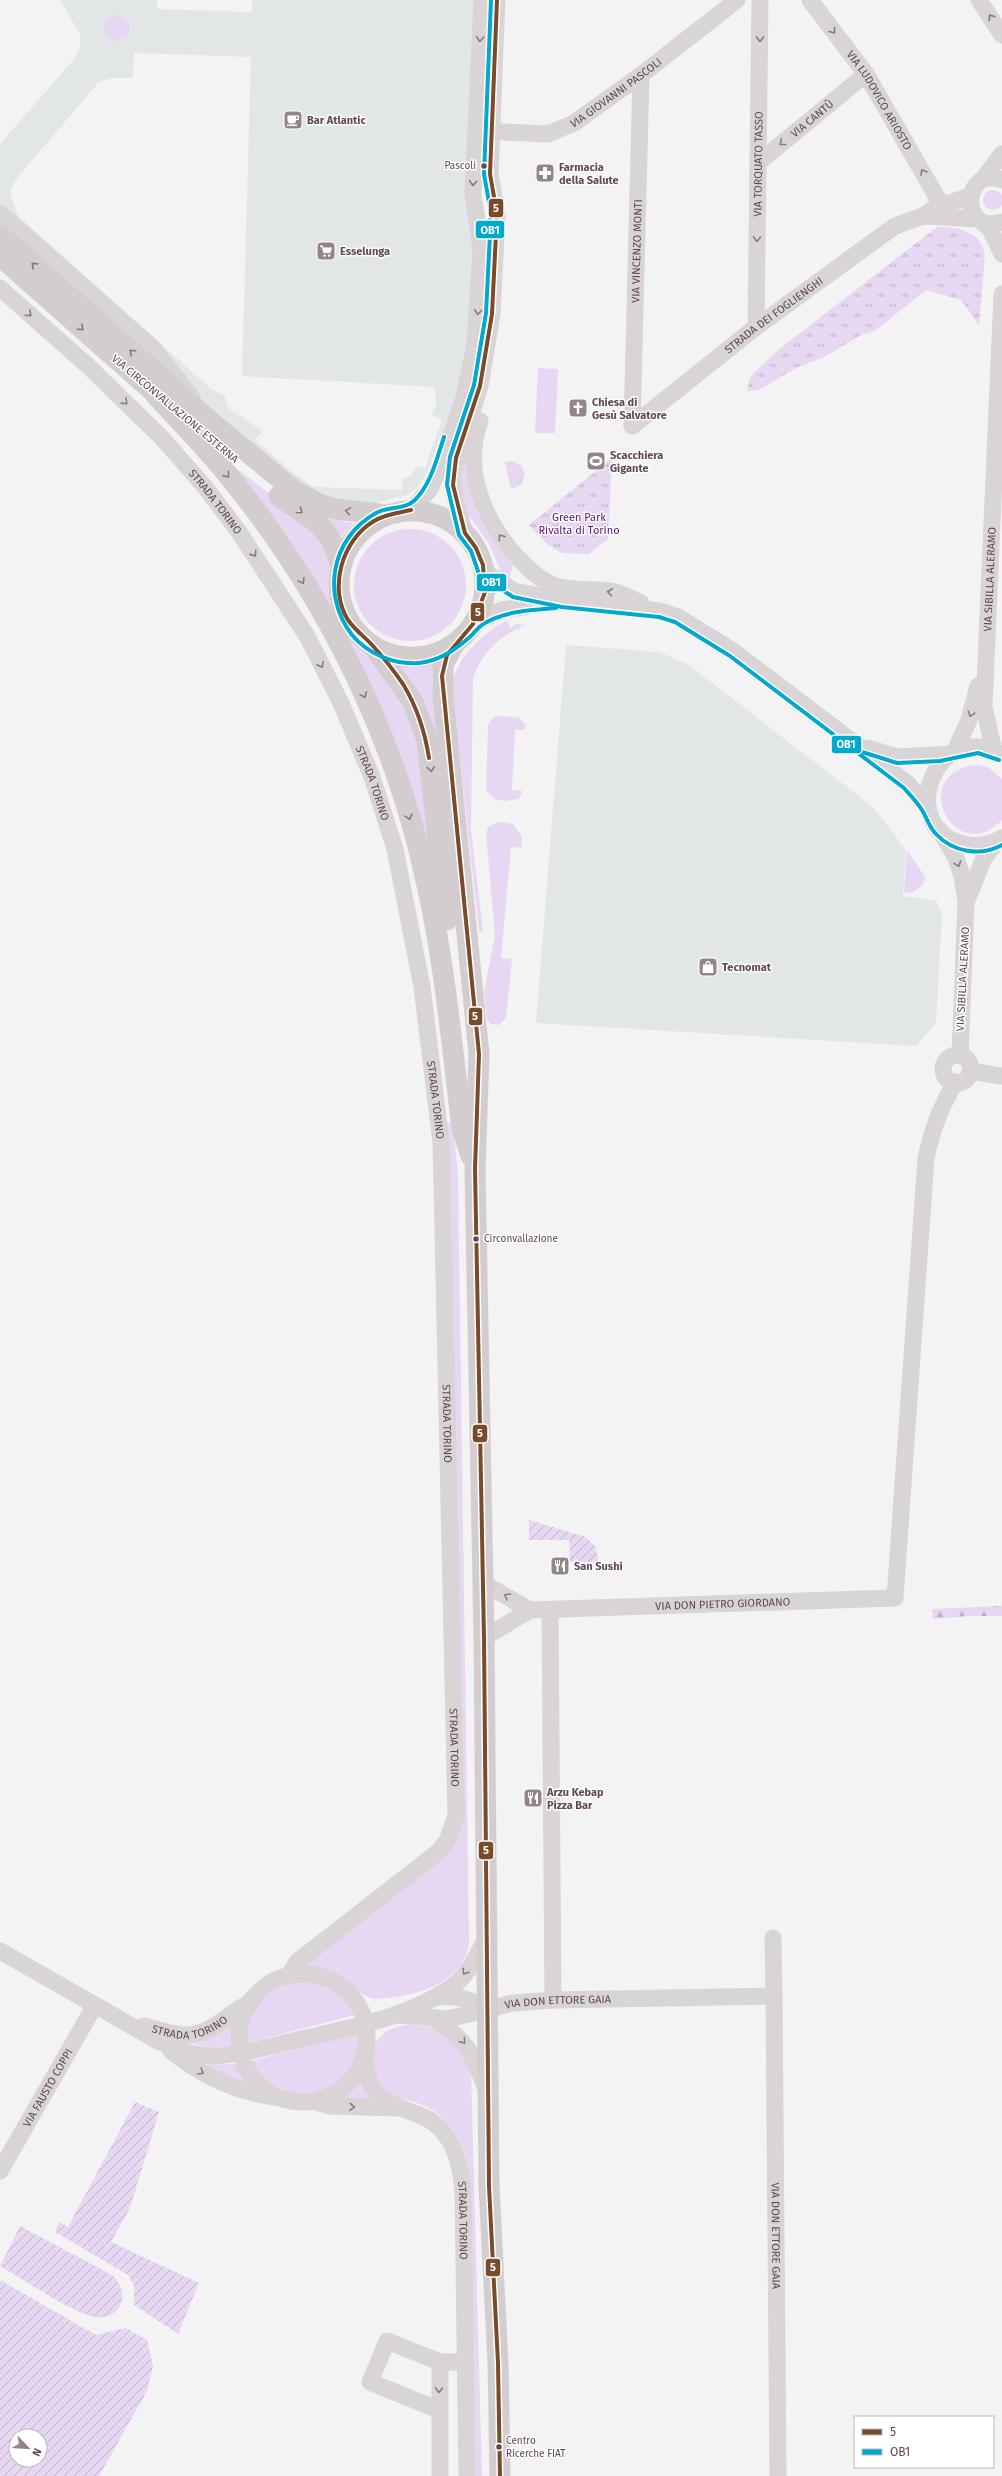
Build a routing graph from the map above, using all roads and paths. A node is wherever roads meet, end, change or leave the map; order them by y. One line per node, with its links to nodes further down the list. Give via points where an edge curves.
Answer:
1 (482, 0): 10 (street, one-way to 10)
2 (497, 0): 10 (street)
3 (737, 0): 9 (street, VIA GIOVANNI PASCOLI)
4 (760, 0): 12 (street, VIA TORQUATO TASSO, one-way to 12)
5 (810, 0): 8 (street, VIA LUDOVICO ARIOSTO, one-way to 8)
6 (979, 0): 7 (street, one-way to 6)
7 (1002, 35)
8 (866, 74): 12 (street, VIA CANTÙ, one-way to 12); 16 (street, VIA LUDOVICO ARIOSTO, one-way to 8)
9 (641, 76): 10 (street, VIA GIOVANNI PASCOLI, via 562,129 539,134); 30 (street, VIA VINCENZO MONTI)
10 (484, 132): 27 (street, via 497,214 492,314); 31 (street, one-way to 31, via 473,194 481,250 478,314 471,370 438,471 425,496)
11 (1002, 154): 13 (street)
12 (758, 163): 26 (street, VIA TORQUATO TASSO, one-way to 26)
13 (983, 179): 14 (street); 15 (street, via 974,187)
14 (1002, 180)
15 (970, 196): 16 (street, STRADA DEI FOGLIENGHI); 19 (street, via 972,210)
16 (942, 206): 18 (street, STRADA DEI FOGLIENGHI)
17 (0, 212): 29 (street, VIA CIRCONVALLAZIONE ESTERNA, via 153,348)
18 (923, 216): 19 (street, STRADA DEI FOGLIENGHI); 26 (street, STRADA DEI FOGLIENGHI, via 895,226)
19 (980, 220): 20 (street, STRADA DEI FOGLIENGHI, via 992,224); 22 (street, via 990,229)
20 (1002, 222)
21 (0, 235): 29 (main road, VIA CIRCONVALLAZIONE ESTERNA, one-way to 21)
22 (1002, 254)
23 (0, 256): 28 (main road, VIA CIRCONVALLAZIONE ESTERNA, one-way to 28)
24 (0, 288): 61 (street, STRADA TORINO, one-way to 61, via 88,366 162,438 205,487 268,573 303,630 341,703 372,777 395,849 422,987 441,1142 456,1816 447,1841 438,1852 297,1962)
25 (1002, 294): 41 (street, VIA SIBILLA ALERAMO)
26 (756, 327): 30 (street, STRADA DEI FOGLIENGHI)
27 (480, 386): 33 (street, via 453,472 455,498); 37 (street, one-way to 27, via 616,592 566,588 550,584 537,576 509,547 494,527 484,507 473,466 475,435 486,405)
28 (155, 394): 34 (main road, VIA CIRCONVALLAZIONE ESTERNA, one-way to 34, via 258,479 324,528 335,544); 53 (main road, one-way to 53, via 211,455 291,562 329,626 364,693 393,766 427,883 438,939 462,1128)
29 (211, 422): 32 (main road, VIA CIRCONVALLAZIONE ESTERNA, one-way to 29, via 336,509 308,499)
30 (632, 426)
31 (412, 510): 32 (main road); 33 (main road, via 440,516)
32 (387, 515): 34 (main road, via 370,524 354,539)
33 (465, 533): 35 (main road, via 476,548)
34 (341, 566): 40 (main road, via 339,592 343,609 350,624)
35 (484, 571): 36 (street, via 514,591); 38 (main road, via 484,592)
36 (563, 601): 37 (street); 38 (street, via 502,610)
37 (660, 611): 42 (street, via 696,627 733,651)
38 (473, 624): 39 (main road)
39 (454, 644): 40 (main road, via 438,652 418,657 395,655); 53 (main road, via 442,676 479,1054)
40 (374, 647): 53 (main road, one-way to 53, via 413,702 426,740)
41 (986, 649): 43 (street, VIA SIBILLA ALERAMO, one-way to 43, via 976,699); 44 (street, VIA SIBILLA ALERAMO, via 984,706)
42 (855, 742): 43 (street, via 897,757); 45 (street, VIA SIBILLA ALERAMO, via 873,759 908,784)
43 (953, 753): 44 (street, via 978,747); 45 (street, via 932,775 926,792)
44 (998, 753)
45 (928, 808): 46 (street, VIA SIBILLA ALERAMO)
46 (940, 830): 47 (street, via 960,843 971,846 984,845); 48 (street, VIA SIBILLA ALERAMO, one-way to 48, via 956,858)
47 (1000, 839): 48 (street, VIA SIBILLA ALERAMO, via 984,858)
48 (966, 902): 49 (street, VIA SIBILLA ALERAMO)
49 (960, 1056): 50 (street, via 969,1063); 52 (street, via 948,1058 944,1066 947,1079)
50 (970, 1071): 51 (street); 52 (street, via 964,1081)
51 (1002, 1076)
52 (956, 1082): 56 (street, VIA DON PIETRO GIORDANO, via 936,1120 926,1158 895,1598)
53 (475, 1169): 54 (main road)
54 (483, 1583): 55 (street, one-way to 54); 57 (main road)
55 (530, 1610): 56 (street); 57 (street)
56 (550, 1610): 64 (street)
57 (484, 1638): 59 (main road)
58 (773, 1938): 62 (street, VIA DON ETTORE GAIA)
59 (486, 1939): 63 (street, one-way to 63, via 462,1977 453,1986); 67 (main road)
60 (0, 1951): 66 (street)
61 (289, 1975): 65 (street, via 261,1990); 71 (street, via 317,1975 341,1986 358,2004)
62 (774, 1996): 64 (street, VIA DON ETTORE GAIA); 88 (street, VIA DON ETTORE GAIA)
63 (432, 1997): 67 (street, via 468,1998); 68 (street)
64 (553, 2000): 67 (street, VIA DON ETTORE GAIA)
65 (250, 2003): 70 (street, STRADA TORINO, via 236,2008 200,2033 176,2034); 73 (street, via 240,2028)
66 (95, 2005): 70 (street); 79 (street, VIA FAUSTO COPPI)
67 (487, 2008): 69 (street, via 464,2017); 75 (main road)
68 (397, 2015): 69 (street); 71 (street)
69 (432, 2018): 75 (street, one-way to 75, via 458,2035 469,2048)
70 (124, 2022): 72 (street)
71 (366, 2023): 73 (street); 74 (street)
72 (158, 2041): 73 (street, via 197,2055); 76 (street, one-way to 76, via 188,2065 211,2079 256,2095)
73 (241, 2053): 76 (street, via 257,2082)
74 (364, 2056): 77 (street, via 350,2082 327,2097); 78 (street, via 372,2088 383,2099)
75 (488, 2097): 87 (main road)
76 (282, 2098): 77 (street, via 299,2102)
77 (313, 2101): 78 (street, one-way to 78, via 330,2106)
78 (400, 2108): 81 (street, STRADA TORINO, via 419,2115 442,2130 458,2157 463,2192)
79 (0, 2171)
80 (440, 2362): 81 (street); 82 (street, one-way to 82); 82 (street, via 387,2341 370,2382)
81 (465, 2362): 84 (street, STRADA TORINO)
82 (439, 2410): 83 (street)
83 (439, 2429): 84 (street); 85 (street)
84 (466, 2430): 86 (street, STRADA TORINO)
85 (440, 2476)
86 (467, 2476)
87 (500, 2476)
88 (778, 2476)

